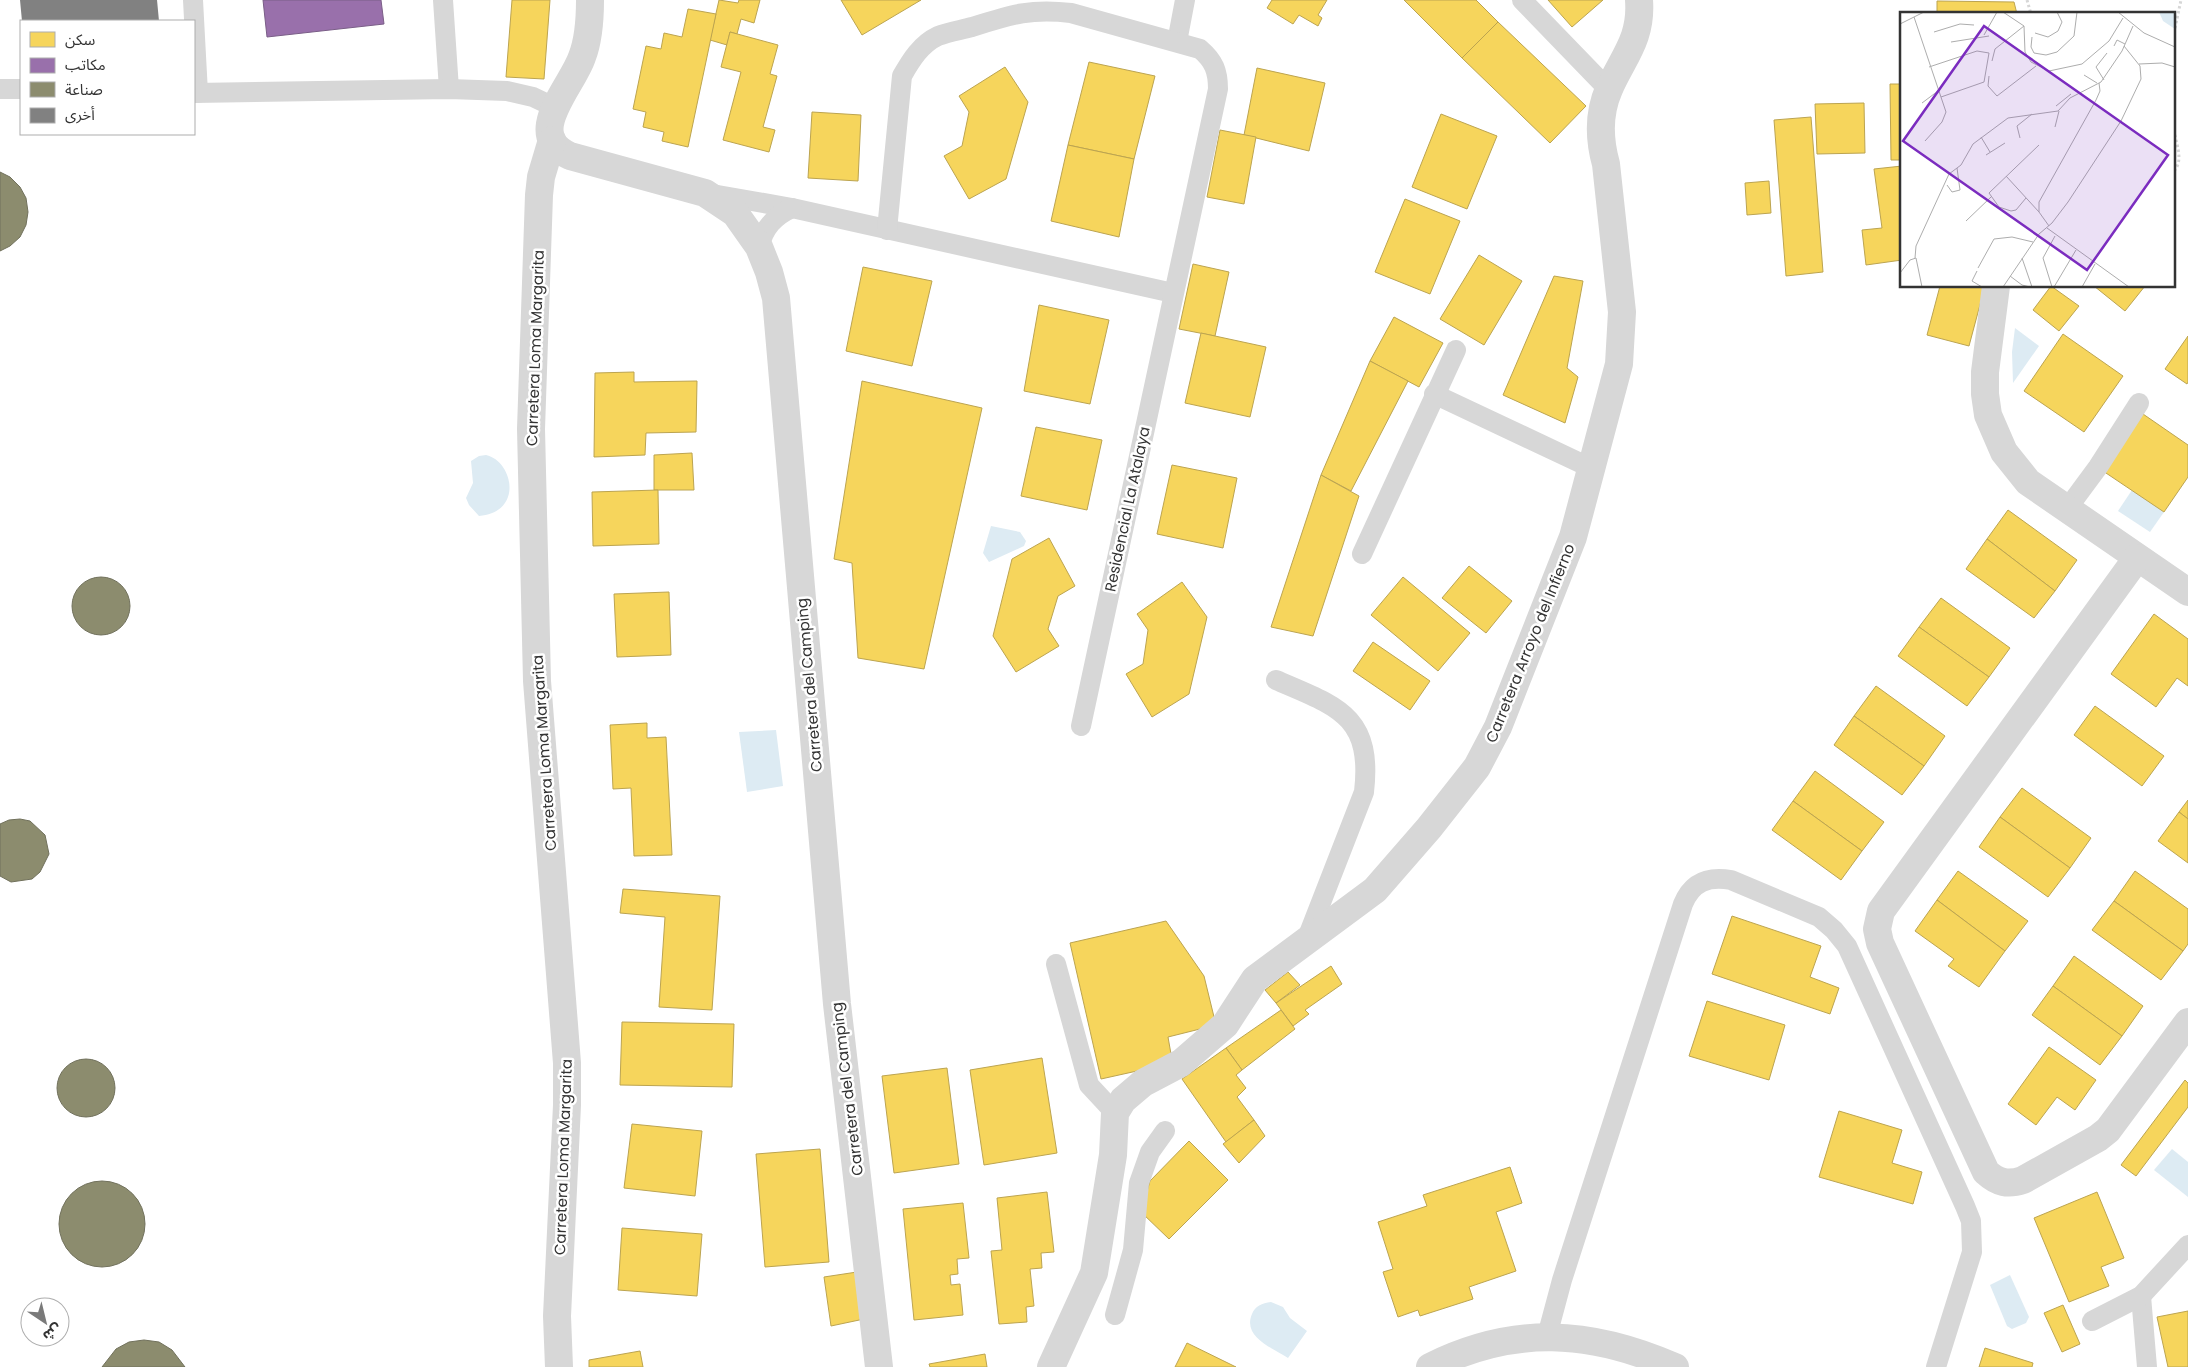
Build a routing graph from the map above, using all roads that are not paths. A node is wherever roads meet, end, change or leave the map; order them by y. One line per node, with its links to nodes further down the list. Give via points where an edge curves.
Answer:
1 (193, 0): 7 (lane)
2 (443, 0): 11 (lane)
3 (590, 0): 15 (street, via 588,36 582,56 575,75)
4 (1185, 0): 8 (lane)
5 (1522, 0): 13 (lane)
6 (1639, 0): 13 (street, Carretera Arroyo del Infierno, via 1635,38)
7 (194, 20)
8 (1177, 42): 19 (lane, Residencial La Atalaya, via 1053,11 1025,11 938,36 911,60 902,76); 22 (lane, Residencial La Atalaya, via 1200,49 1210,58 1216,67 1218,89)
9 (195, 62): 14 (lane)
10 (0, 89): 12 (lane)
11 (450, 89): 14 (lane); 15 (lane, via 513,91 533,96)
12 (20, 90)
13 (1609, 90): 26 (street, Carretera Arroyo del Infierno, via 1600,131 1610,194 1622,332 1619,364)
14 (196, 93)
15 (554, 107): 16 (street, Carretera Loma Margarita, via 549,125)
16 (552, 140): 17 (street, Carretera del Camping, via 562,153 570,156); 45 (street, Carretera Loma Margarita, via 539,195 532,429 537,681 567,1063 557,1316)
17 (705, 193): 18 (lane); 20 (street, Carretera del Camping, via 735,213)
18 (792, 208): 19 (lane); 20 (lane, via 782,212 766,227)
19 (887, 230): 22 (lane)
20 (759, 247): 46 (street, Carretera del Camping, via 776,298 837,1004)
21 (1996, 288): 27 (street, via 1985,372 1988,415 2004,452 2015,468 2028,482)
22 (1173, 293): 32 (lane, Residencial La Atalaya)
23 (1456, 350): 24 (lane)
24 (1434, 394): 26 (lane); 28 (lane)
25 (2139, 403): 27 (lane)
26 (1591, 468): 33 (street, Carretera Arroyo del Infierno, via 1573,537 1498,727 1477,767 1374,890)
27 (2067, 509): 29 (street)
28 (1362, 554)
29 (2137, 558): 30 (street); 35 (street, via 1881,911 1878,929 1880,943 1986,1172 2003,1183 2023,1180 2108,1130)
30 (2188, 592)
31 (1276, 680): 33 (lane, via 1336,706 1357,732 1364,752 1364,792)
32 (1081, 726)
33 (1306, 941): 36 (street, Carretera Arroyo del Infierno, via 1255,979 1225,1026 1181,1063 1143,1084 1123,1100)
34 (1056, 964): 36 (lane, via 1088,1085)
35 (2188, 1022)
36 (1116, 1113): 39 (street, via 1113,1155)
37 (1165, 1131): 40 (lane, via 1150,1152 1139,1183 1133,1250)
38 (2188, 1245): 41 (lane)
39 (1094, 1272): 40 (lane); 47 (street)
40 (1125, 1281): 42 (lane)
41 (2140, 1296): 43 (lane); 51 (lane)
42 (1115, 1315)
43 (2092, 1321)
44 (1547, 1336): 48 (street, via 1516,1339 1454,1355); 49 (street, via 1615,1344); 50 (lane, via 1562,1280 1683,904 1694,886 1718,877 1819,917 1834,930 1846,946 1961,1197 1971,1221 1972,1252)
45 (559, 1367)
46 (879, 1367)
47 (1051, 1367)
48 (1430, 1367)
49 (1675, 1367)
50 (1936, 1367)
51 (2146, 1367)

